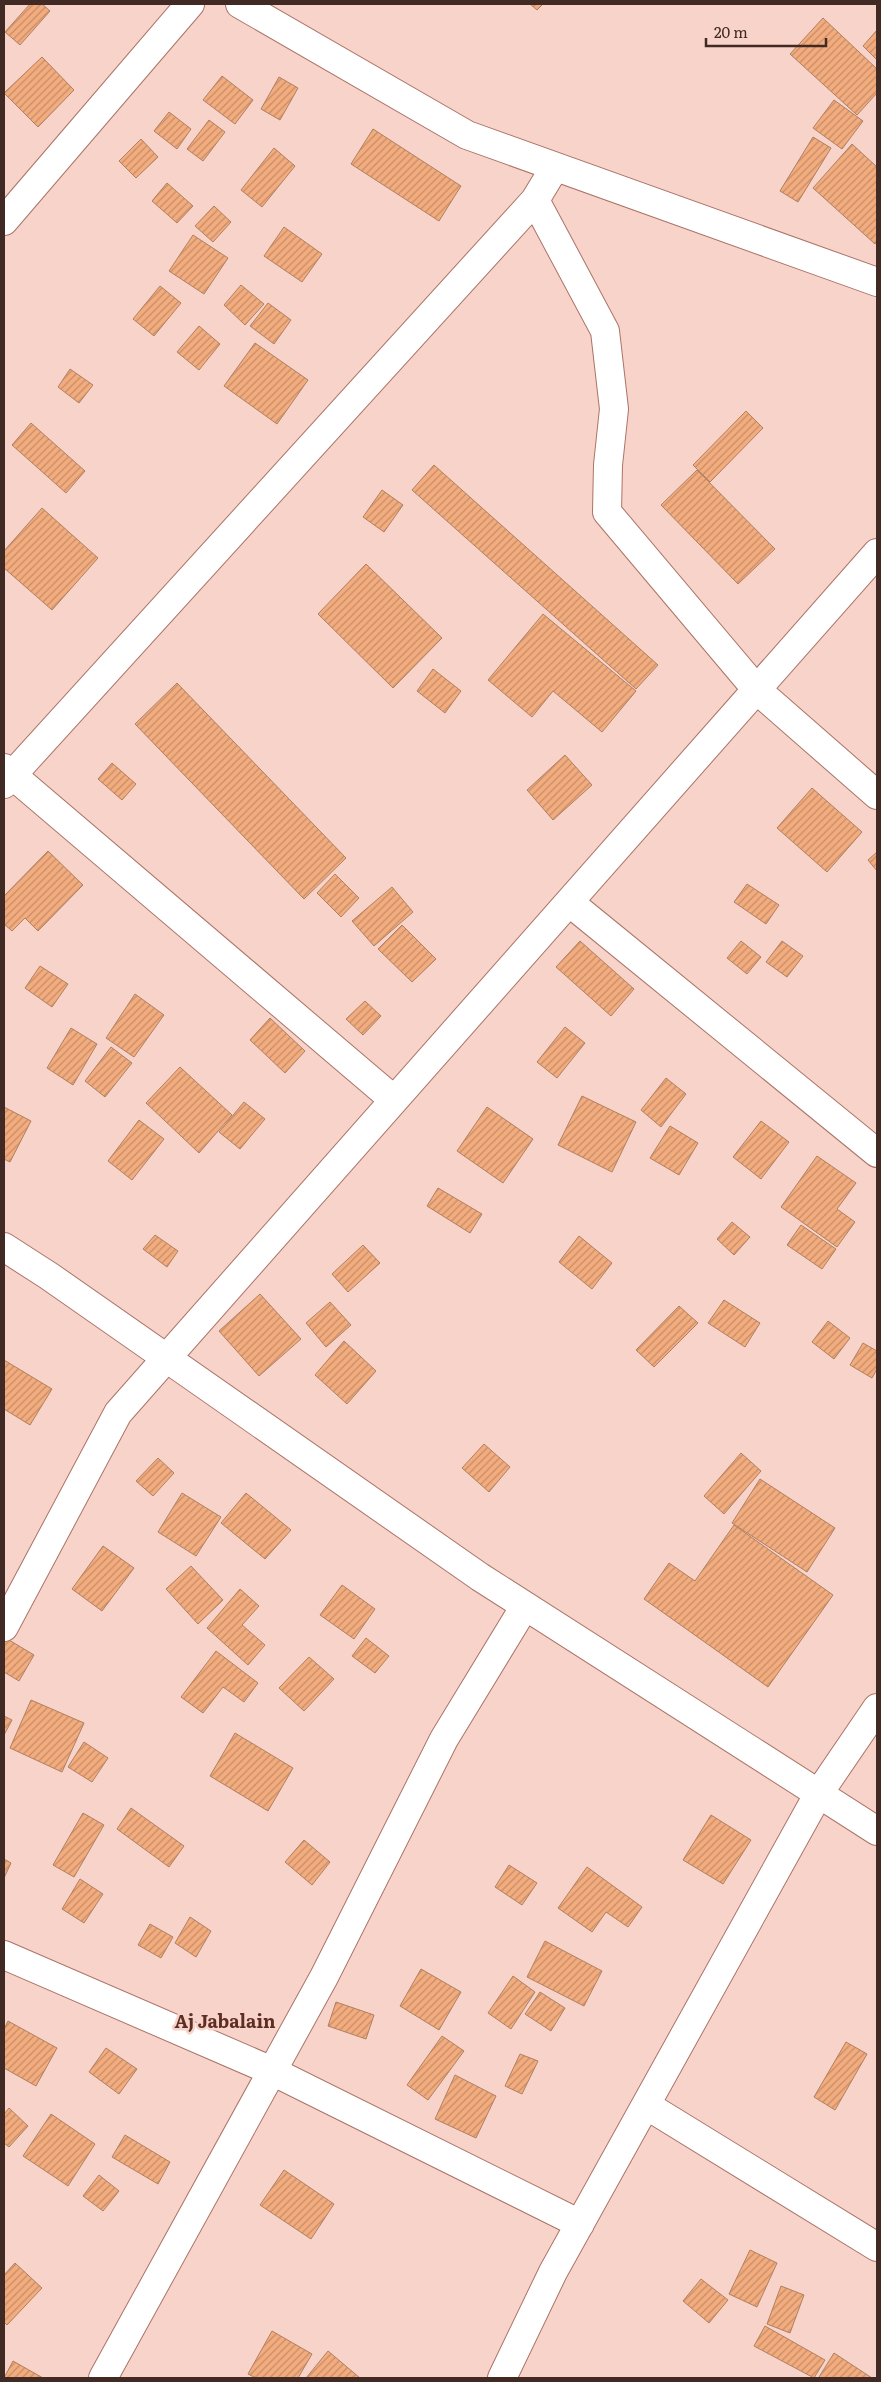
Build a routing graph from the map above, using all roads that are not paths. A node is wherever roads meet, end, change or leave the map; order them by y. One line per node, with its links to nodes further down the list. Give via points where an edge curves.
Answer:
1 (190, 4): 5 (street)
2 (240, 4): 3 (street, via 467,135)
3 (555, 166): 4 (street); 6 (street)
4 (535, 200): 8 (street, via 605,331 614,409 608,465 608,512); 9 (street)
5 (4, 221)
6 (877, 282)
7 (877, 554): 8 (street)
8 (757, 690): 10 (street); 11 (street)
9 (7, 775): 12 (street)
10 (877, 795)
11 (569, 902): 12 (street); 13 (street)
12 (394, 1100): 15 (street)
13 (877, 1153)
14 (4, 1247): 15 (street)
15 (166, 1358): 16 (street); 17 (street, via 118,1413)
16 (525, 1606): 19 (street); 22 (street, via 444,1738 324,1976)
17 (4, 1627)
18 (877, 1708): 19 (street)
19 (819, 1793): 20 (street); 23 (street)
20 (877, 1830)
21 (4, 1955): 22 (street)
22 (272, 2070): 24 (street); 26 (street)
23 (646, 2105): 24 (street); 25 (street)
24 (580, 2224): 27 (street)
25 (877, 2247)
26 (104, 2378)
27 (502, 2378)

